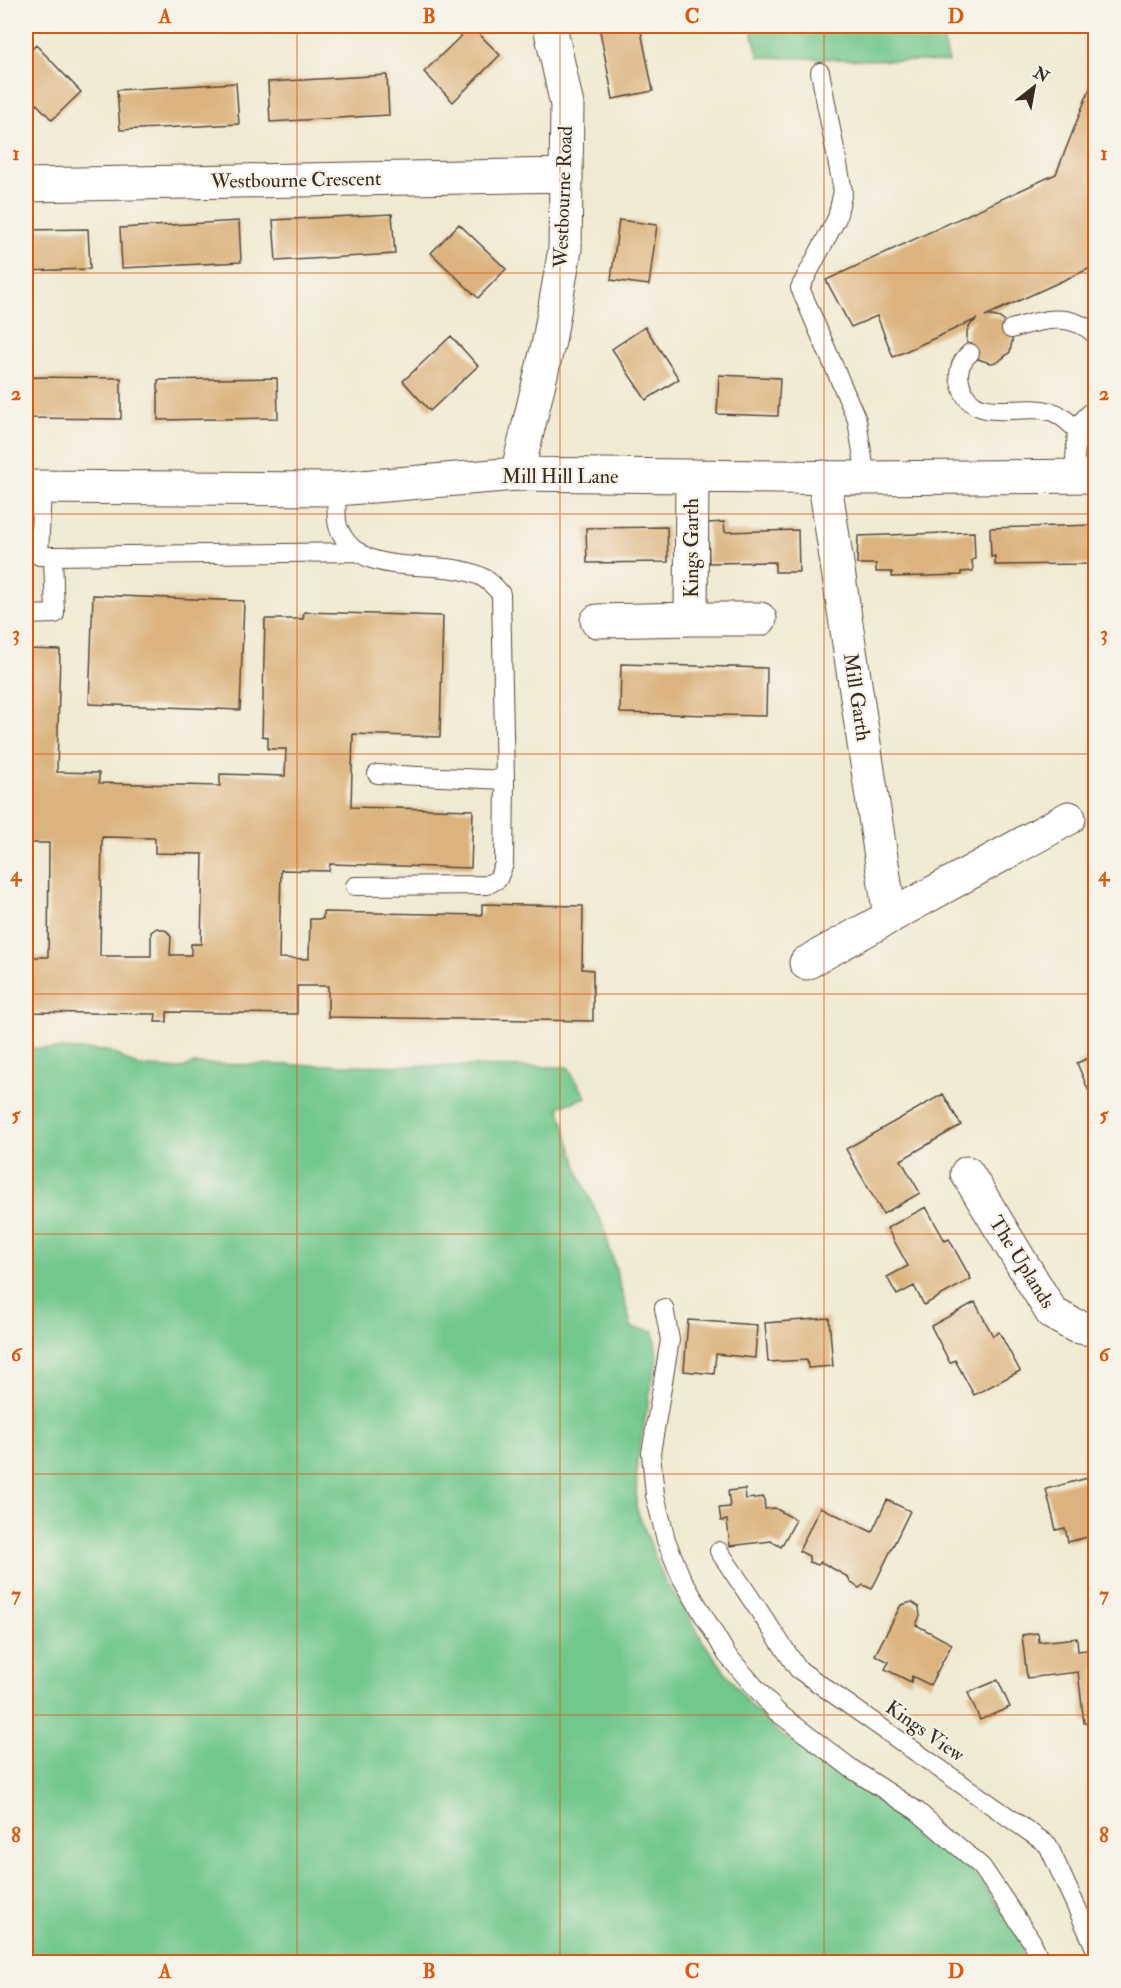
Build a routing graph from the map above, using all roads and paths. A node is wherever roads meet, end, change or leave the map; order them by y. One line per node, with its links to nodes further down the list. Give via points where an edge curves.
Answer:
1 (550, 26): 3 (street, Westbourne Road, via 567,105)
2 (820, 72): 14 (lane, via 843,191 837,218 800,288 857,420)
3 (566, 175): 4 (street, Westbourne Crescent); 10 (street, Westbourne Road, via 565,249 549,341)
4 (26, 185)
5 (1011, 329): 6 (lane, via 1045,319 1062,319)
6 (1095, 335)
7 (970, 353): 9 (lane, via 964,358 959,377 961,390 974,406 1054,413)
8 (1095, 407): 9 (lane)
9 (1077, 430): 12 (lane)
10 (516, 474): 11 (street, Mill Hill Lane); 16 (street, Mill Hill Lane)
11 (692, 476): 13 (street, Mill Hill Lane); 20 (street, Kings Garth)
12 (1085, 476): 14 (street, Mill Hill Lane)
13 (824, 477): 14 (street, Mill Hill Lane); 27 (street, Mill Garth)
14 (866, 478)
15 (34, 487): 16 (street, Mill Hill Lane); 18 (lane, via 39,556)
16 (336, 489): 17 (lane, via 338,524 347,543)
17 (358, 552): 18 (lane); 24 (lane, via 374,560 452,568 480,576 501,594)
18 (53, 556): 19 (lane, via 55,614)
19 (26, 615)
20 (691, 619): 21 (street, Kings Garth); 22 (street, Kings Garth)
21 (760, 619)
22 (597, 621)
23 (377, 774): 24 (lane)
24 (505, 780): 26 (lane, via 504,864 498,879 487,885)
25 (1069, 818): 27 (street)
26 (355, 886)
27 (890, 917): 28 (street)
28 (806, 963)
29 (967, 1173): 31 (street, The Uplands, via 1052,1313 1075,1326)
30 (664, 1308): 34 (lane, via 670,1340 651,1453 655,1496 681,1577 715,1636 738,1669 777,1712 852,1769 917,1811 982,1867 1031,1940)
31 (1095, 1330)
32 (719, 1551): 33 (lane, Kings View, via 798,1669 1047,1845)
33 (1095, 1950)
34 (1041, 1962)

